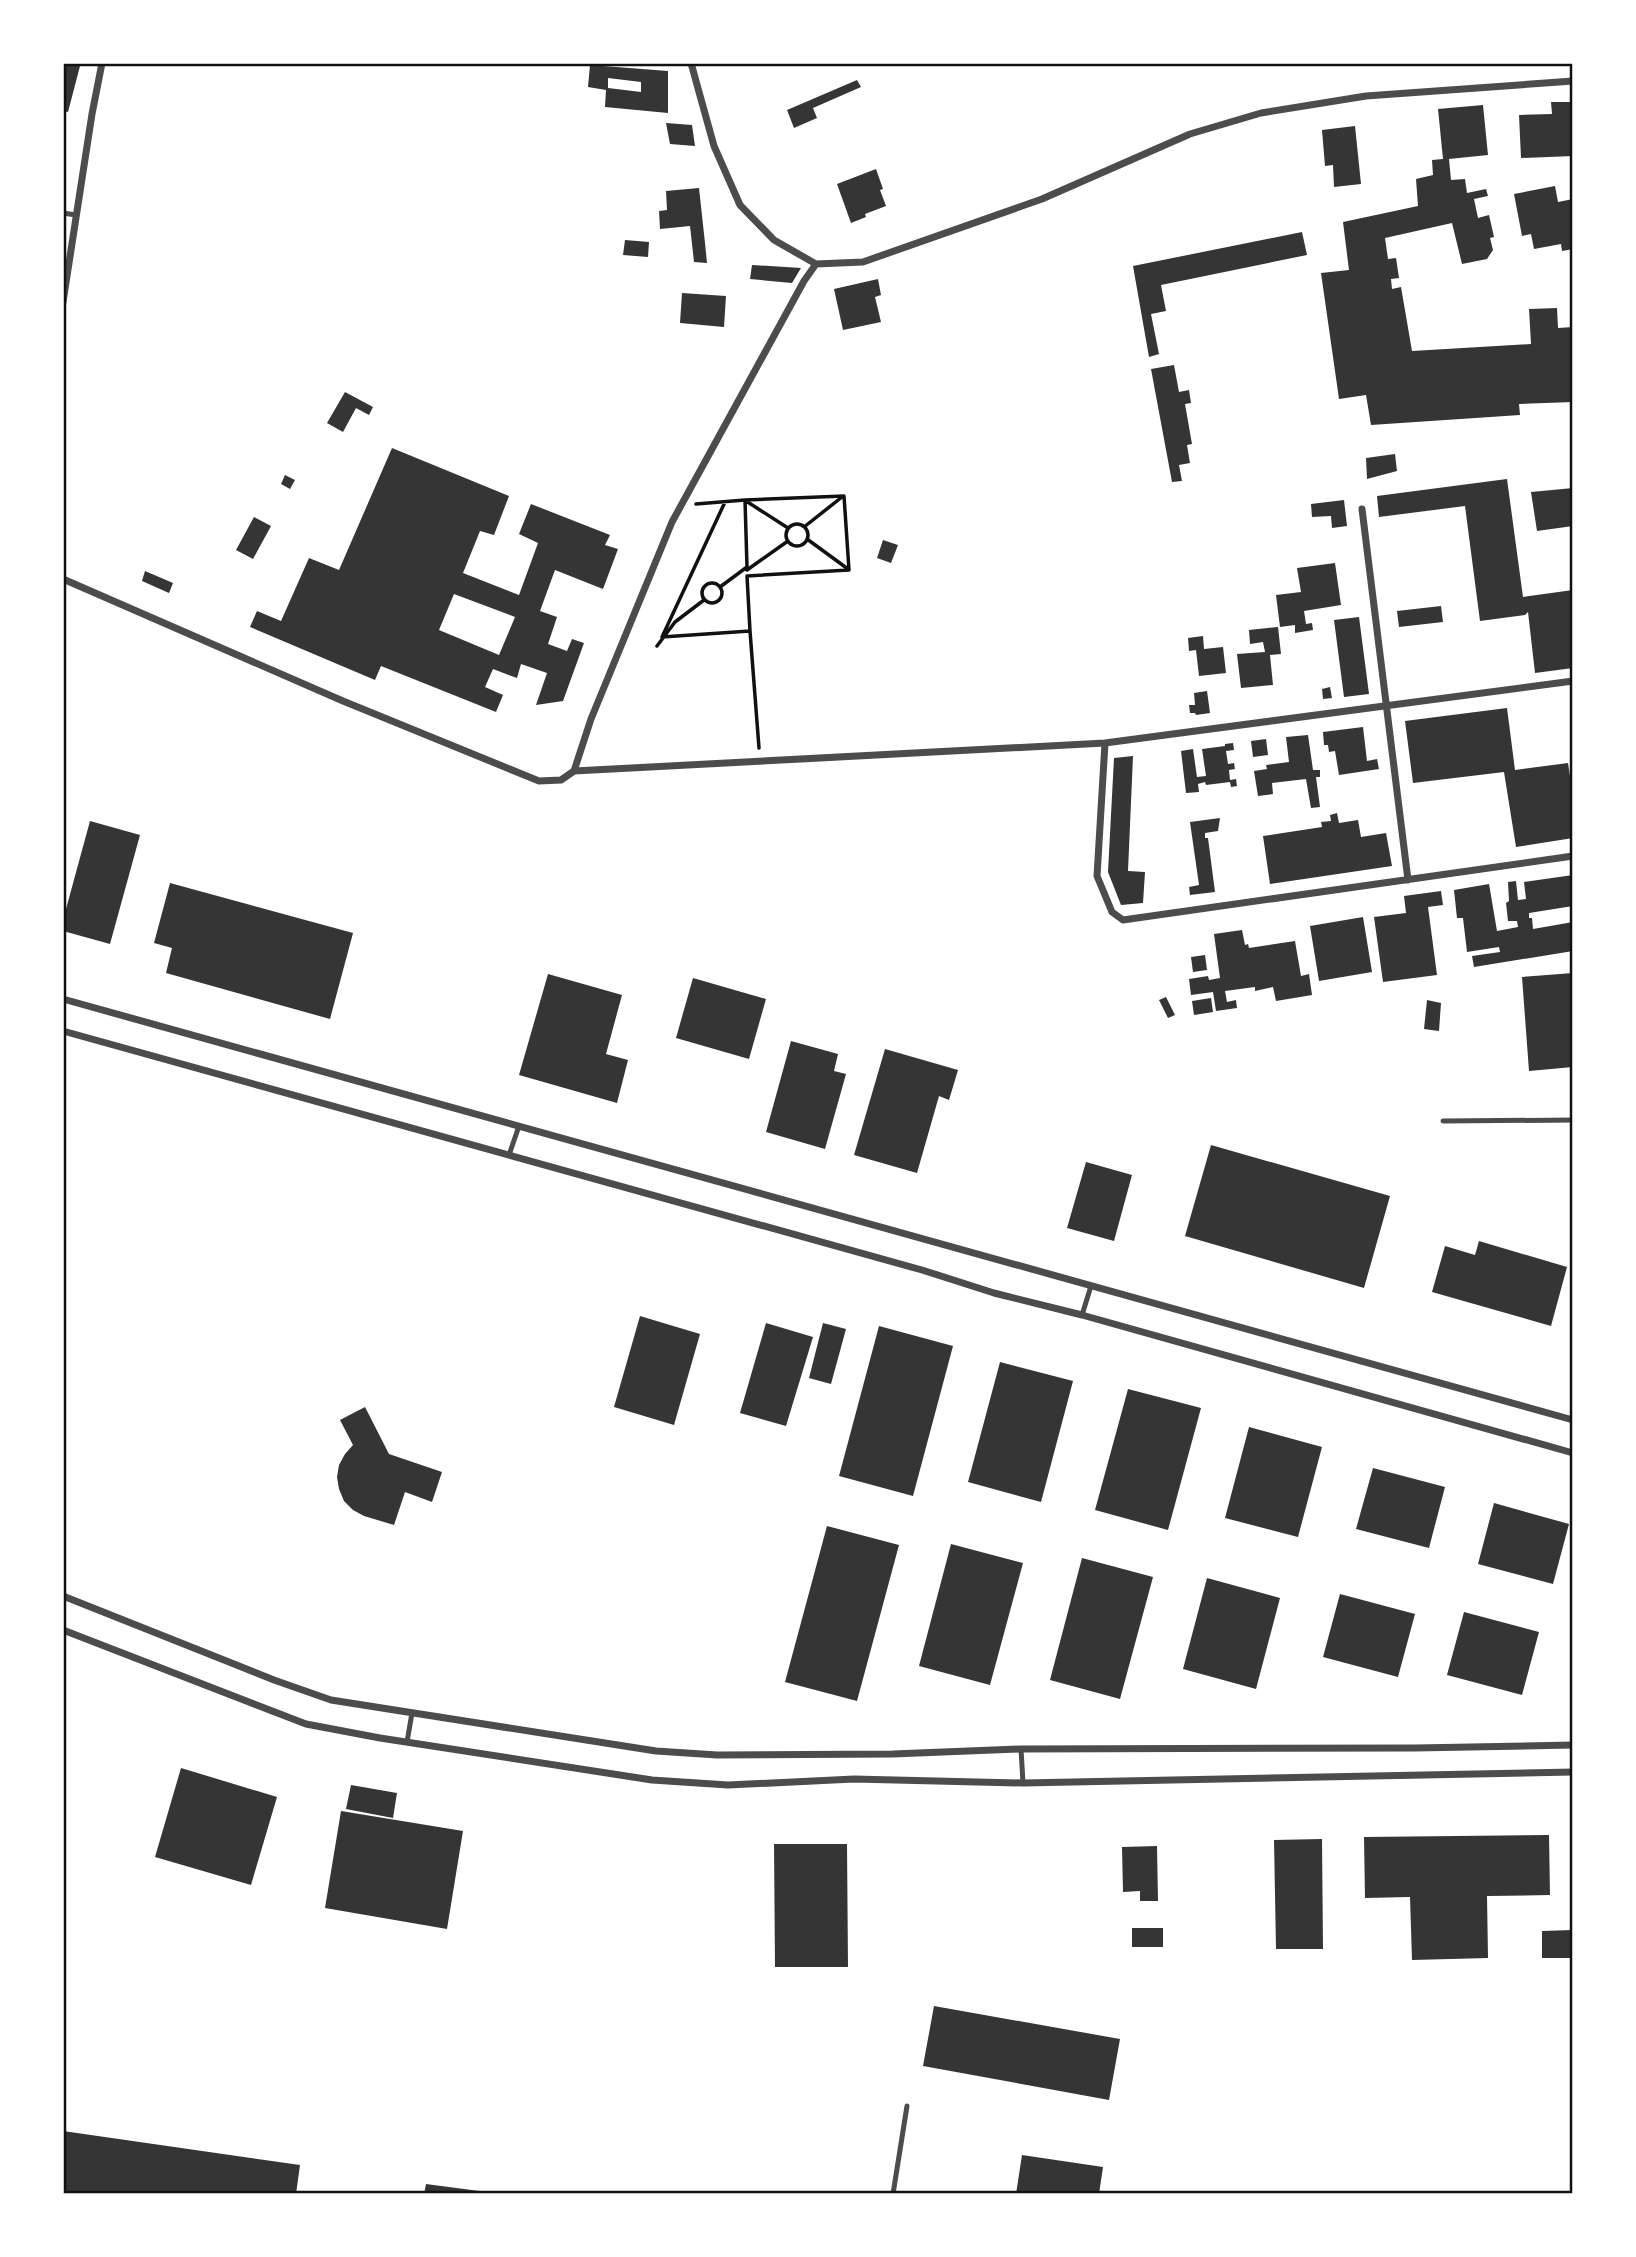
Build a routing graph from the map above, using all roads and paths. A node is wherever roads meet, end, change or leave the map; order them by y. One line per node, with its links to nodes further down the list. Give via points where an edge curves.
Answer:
1 (102, 63): 5 (street)
2 (691, 63): 6 (street, via 714,146 740,205 774,240)
3 (1573, 81): 6 (street, via 1366,96 1261,113 1190,134 1042,199 863,262)
4 (63, 213): 5 (lane)
5 (76, 215): 7 (street)
6 (816, 264): 9 (street)
7 (63, 302)
8 (844, 496): 10 (path); 13 (path); 17 (path)
9 (684, 499): 11 (path, via 693,504); 29 (street, via 615,659)
10 (745, 500): 11 (path); 14 (path); 18 (path)
11 (725, 502): 23 (path)
12 (1362, 509): 26 (street)
13 (804, 527): 14 (path); 15 (path)
14 (788, 528): 16 (path)
15 (807, 539): 16 (path, via 798,546); 17 (path)
16 (788, 541): 18 (path)
17 (849, 570): 18 (path)
18 (747, 571): 20 (path); 22 (path)
19 (63, 579): 29 (street, via 538,781 561,780)
20 (720, 587): 21 (path, via 719,601 710,604); 21 (path, via 714,583 704,587)
21 (704, 600): 23 (path)
22 (750, 631): 23 (path); 28 (path)
23 (662, 637): 24 (path)
24 (657, 646)
25 (1573, 681): 26 (street)
26 (1387, 706): 27 (street); 31 (street)
27 (1105, 743): 28 (street); 31 (street, via 1097,876 1112,912 1123,920)
28 (760, 762): 29 (street)
29 (574, 772)
30 (1573, 856): 31 (street)
31 (1408, 880)
32 (63, 999): 36 (street)
33 (63, 1031): 37 (street)
34 (1573, 1119): 35 (lane)
35 (1443, 1121)
36 (519, 1126): 37 (lane); 38 (street)
37 (509, 1155): 39 (street)
38 (1091, 1286): 39 (lane); 40 (street)
39 (1082, 1315): 41 (street)
40 (1573, 1420)
41 (1573, 1453)
42 (63, 1596): 44 (street, via 331,1700)
43 (63, 1630): 45 (street, via 306,1724)
44 (412, 1713): 45 (lane); 47 (street, via 656,1751 717,1755)
45 (407, 1742): 49 (street, via 652,1780 728,1785 853,1779)
46 (1573, 1745): 47 (street)
47 (1021, 1749): 49 (lane)
48 (1573, 1772): 49 (street)
49 (1023, 1783)
50 (907, 2106): 51 (lane)
51 (894, 2194)

